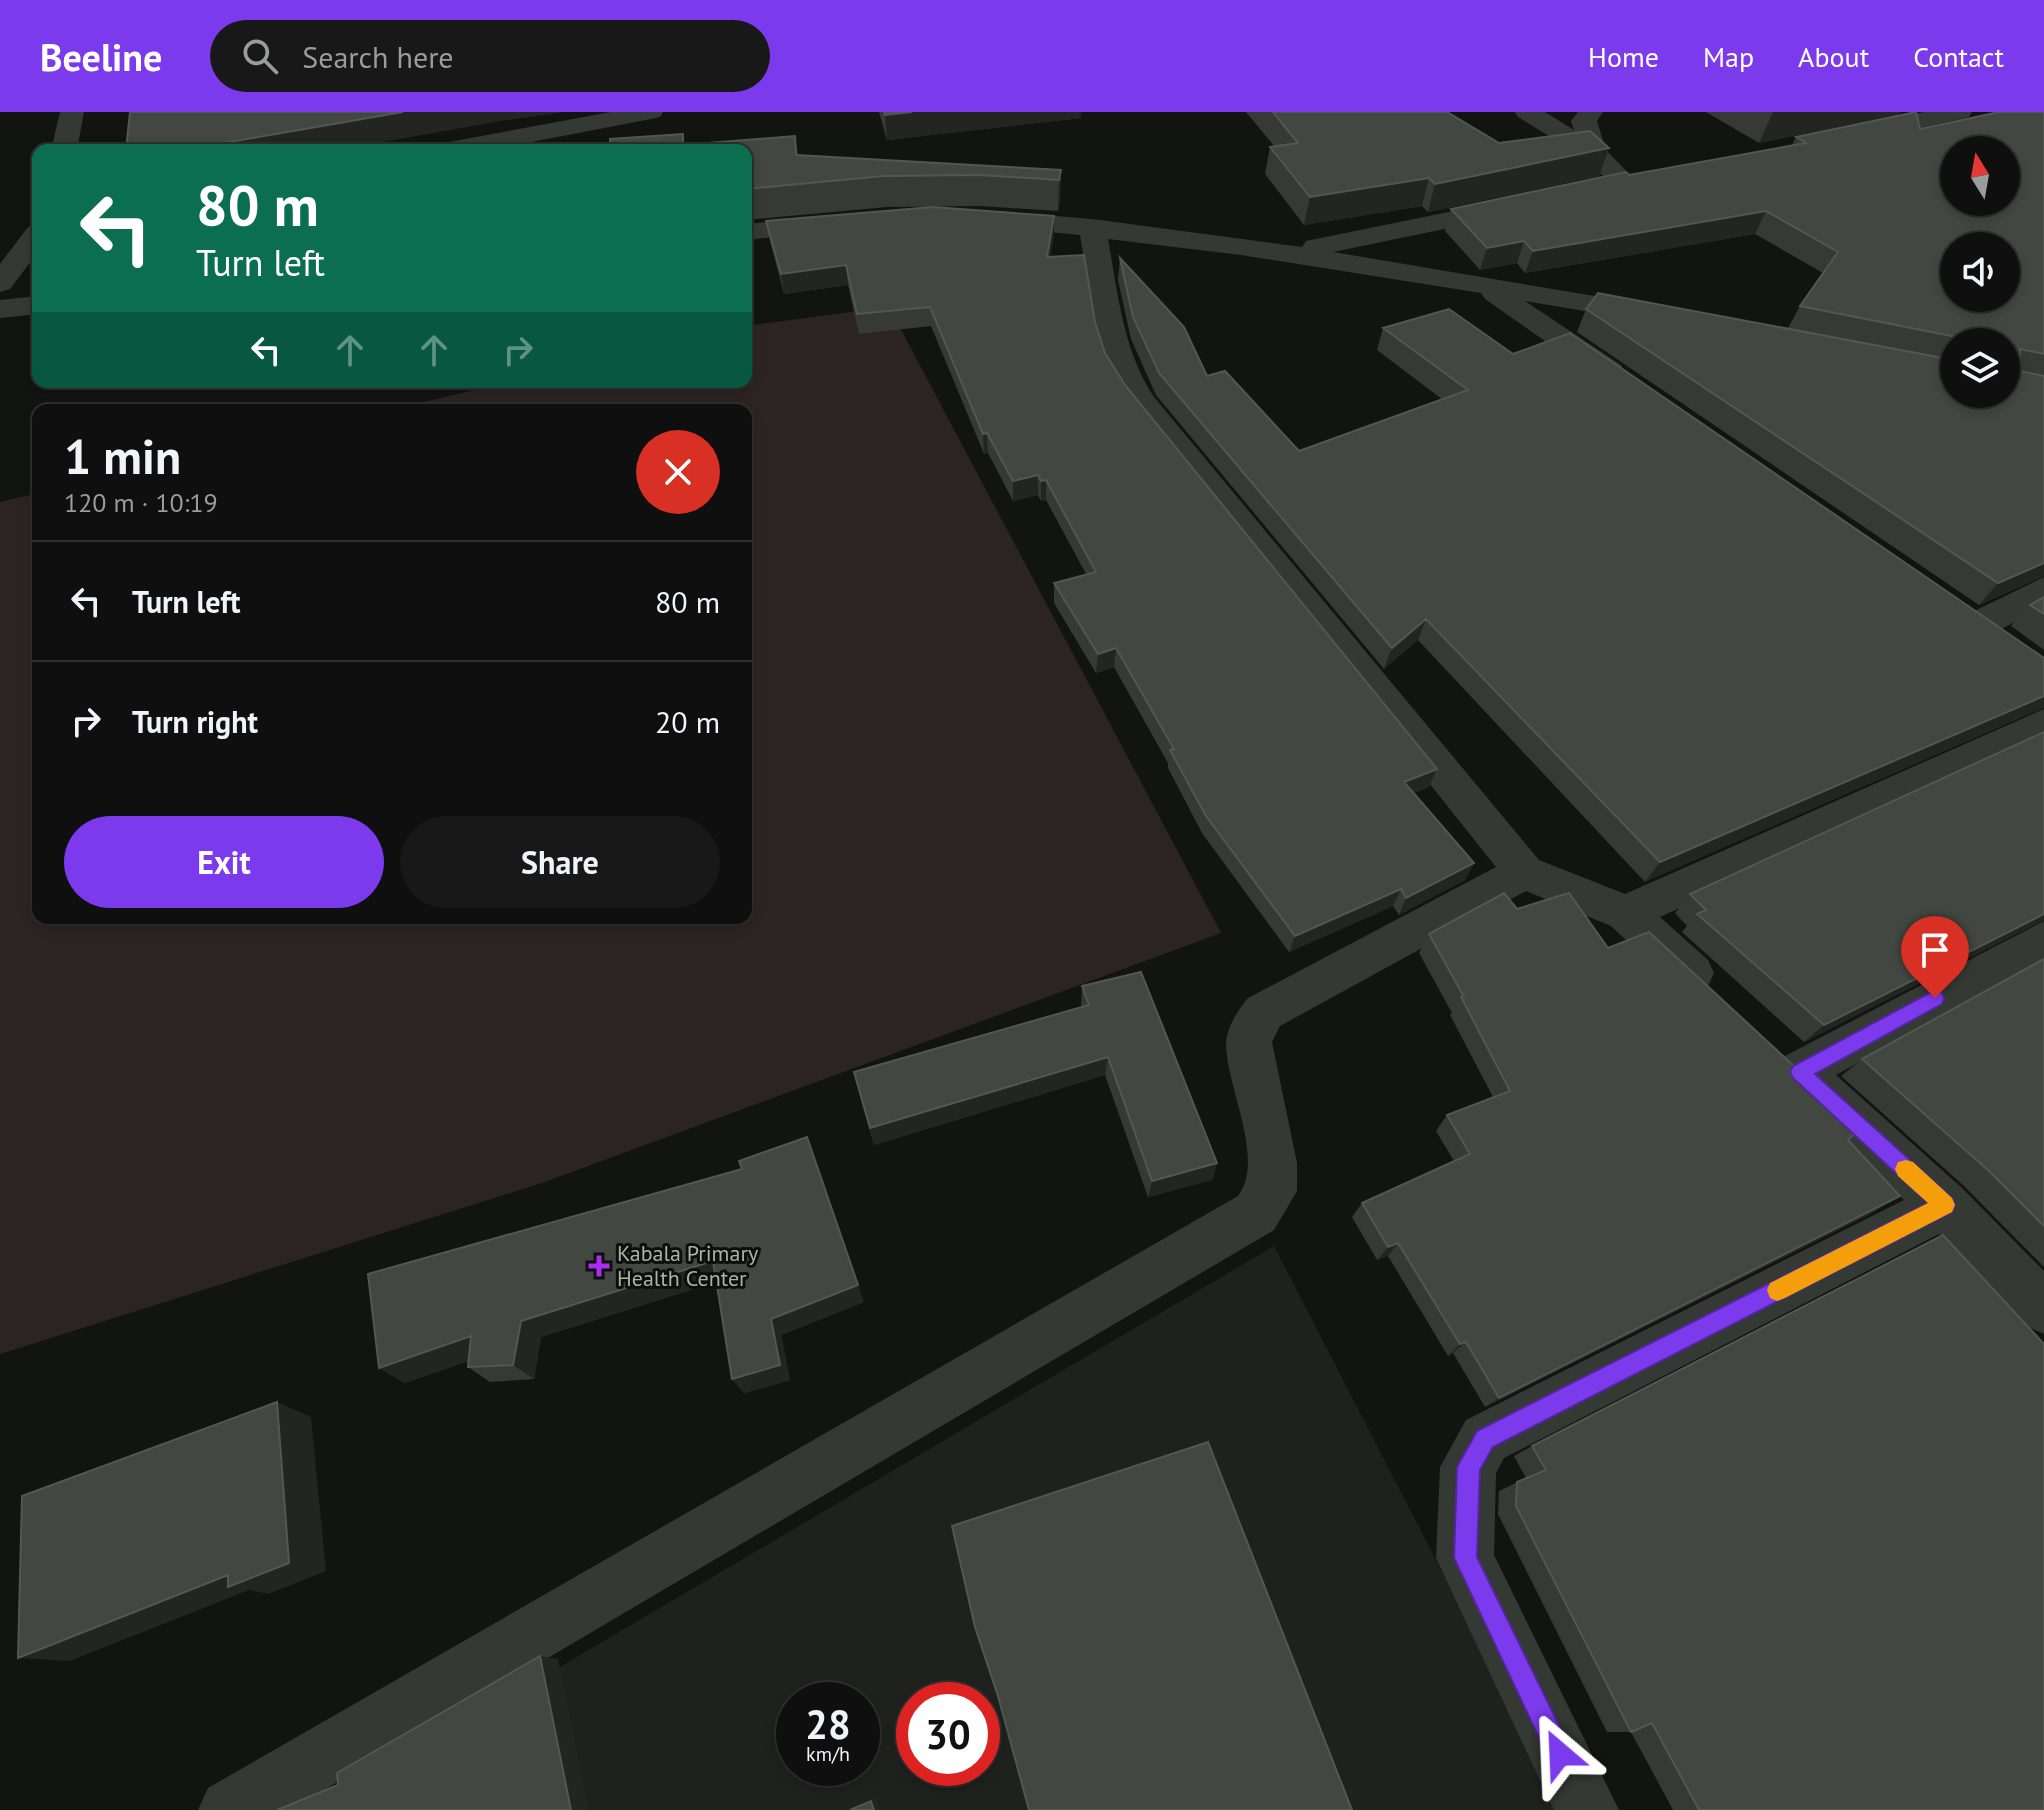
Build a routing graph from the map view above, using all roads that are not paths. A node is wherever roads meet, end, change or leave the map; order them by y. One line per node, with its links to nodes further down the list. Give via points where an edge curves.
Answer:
1 (72, 112): 7 (street)
2 (651, 112): 8 (street)
3 (1527, 112): 9 (street)
4 (1591, 112): 9 (street, via 1584,121)
5 (1960, 112): 6 (street)
6 (1838, 138)
7 (65, 144)
8 (481, 144)
9 (1594, 153): 11 (street)
10 (1656, 176): 11 (street)
11 (1625, 183): 12 (street)
12 (1595, 189)
13 (1534, 202): 19 (street)
14 (965, 217): 16 (street)
15 (849, 222): 17 (street)
16 (1092, 227): 19 (street); 29 (street, via 1112,341 1135,393)
17 (752, 231)
18 (32, 241): 20 (street)
19 (1290, 253): 21 (street)
20 (0, 283)
21 (1483, 285): 24 (street); 25 (street)
22 (32, 306): 23 (street)
23 (0, 309)
24 (1675, 317)
25 (1639, 392)
26 (2044, 589): 27 (street, via 1964,616)
27 (2010, 648)
28 (2044, 723): 30 (street)
29 (1524, 872): 30 (street); 35 (street, via 1264,1012 1249,1042 1273,1163 1272,1191 1256,1213)
30 (1626, 913): 32 (street)
31 (2044, 939): 33 (street, via 1788,1062)
32 (1718, 998)
33 (1945, 1205): 34 (street); 36 (street, via 1485,1439 1468,1467 1465,1558)
34 (2044, 1308)
35 (230, 1810)
36 (1587, 1810)

